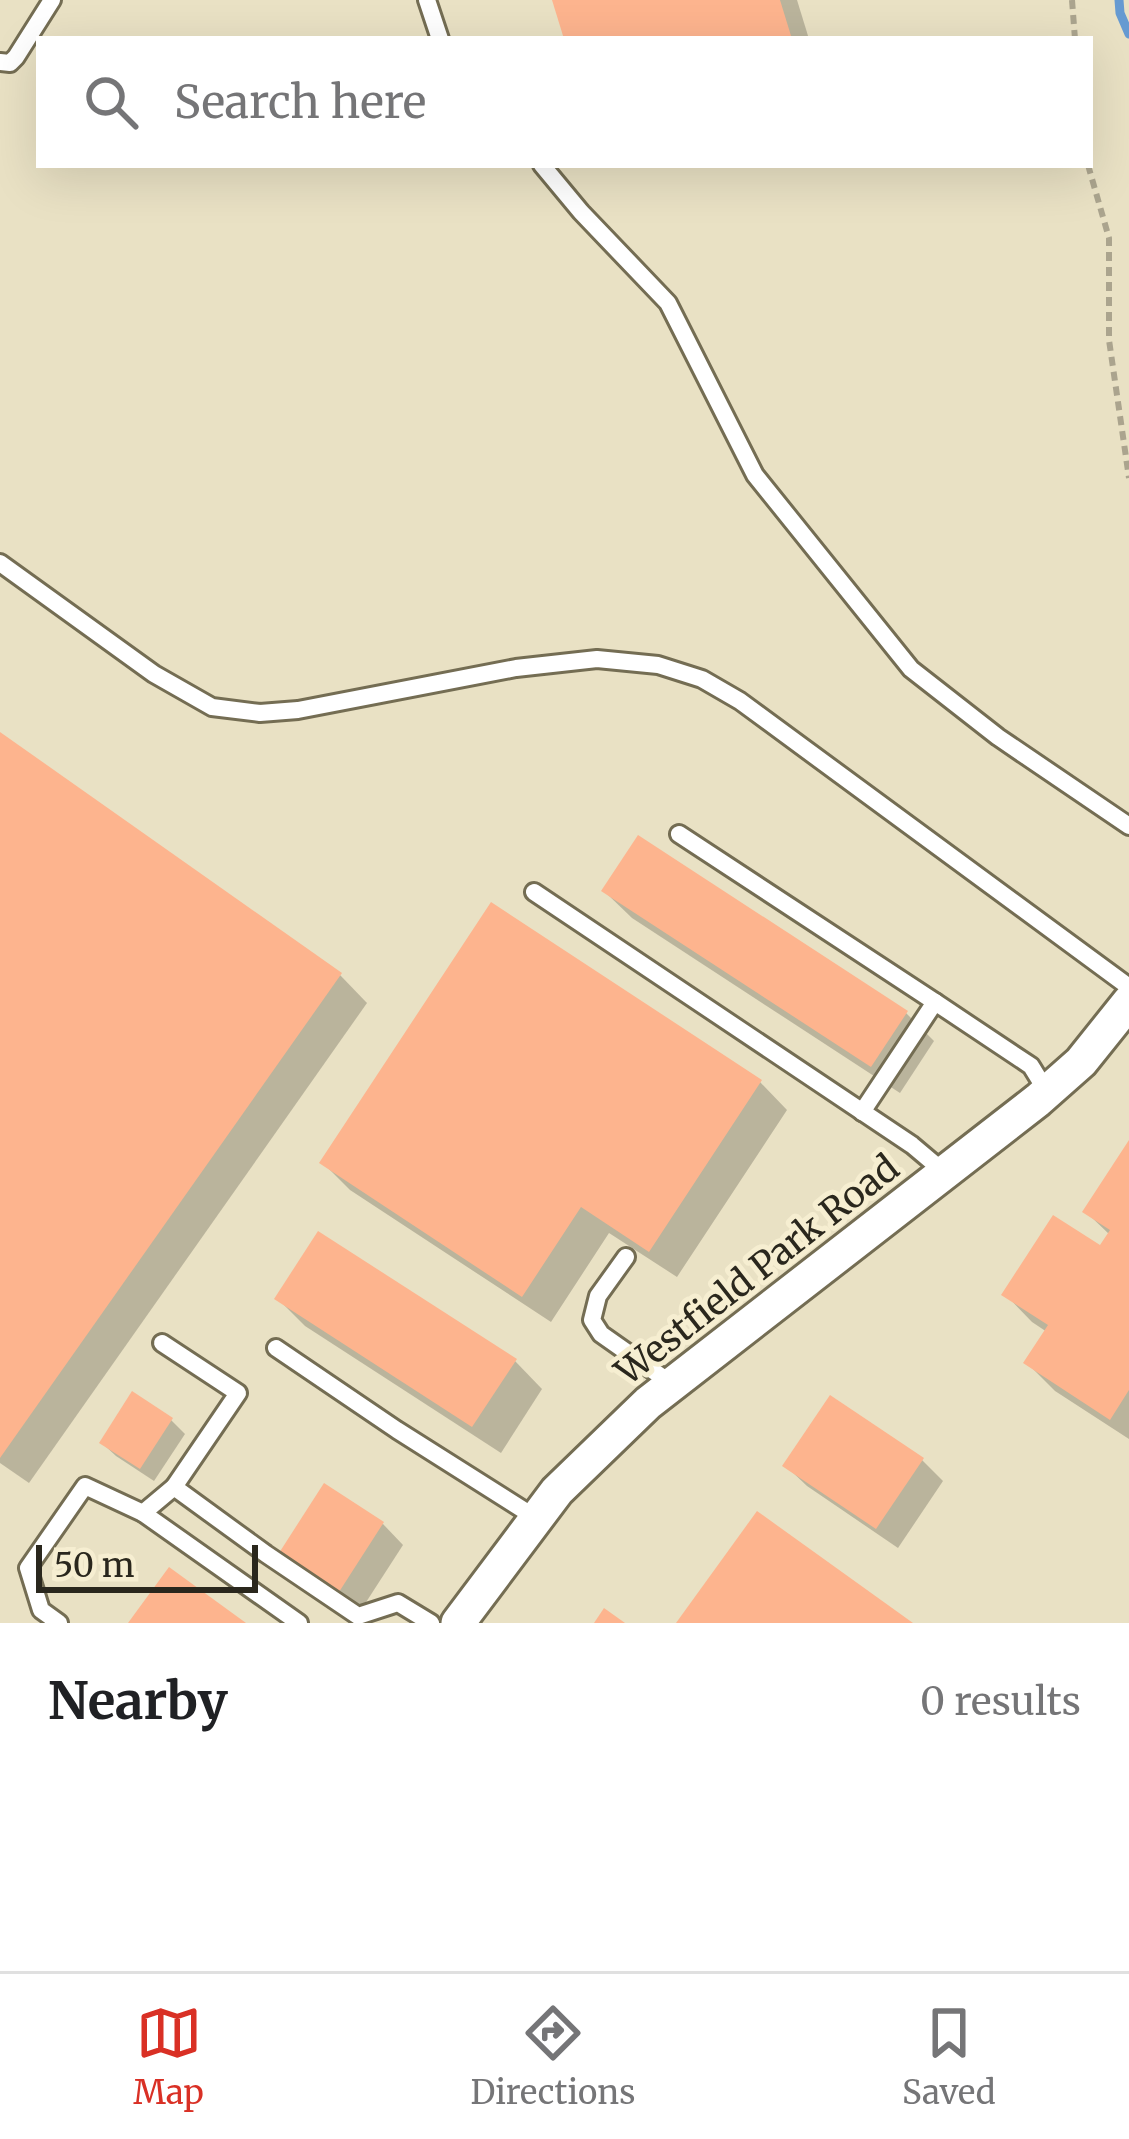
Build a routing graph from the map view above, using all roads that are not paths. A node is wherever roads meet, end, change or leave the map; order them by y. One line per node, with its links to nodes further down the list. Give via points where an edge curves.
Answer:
1 (52, 0): 4 (lane, via 16,57)
2 (427, 0): 3 (lane)
3 (439, 36)
4 (0, 62)
5 (544, 168): 7 (lane, via 668,303 755,476 911,669)
6 (0, 563): 10 (lane, via 212,707 298,710 597,659 702,679)
7 (1129, 826)
8 (680, 834): 11 (lane)
9 (534, 892): 14 (lane)
10 (1129, 987)
11 (935, 1002): 13 (lane, via 1030,1066); 14 (lane)
12 (1129, 1002): 13 (street, Westfield Park Road)
13 (1047, 1092): 15 (street, Westfield Park Road)
14 (862, 1112): 15 (lane)
15 (944, 1172): 19 (street, Westfield Park Road)
16 (626, 1257): 19 (lane, via 598,1296 592,1320)
17 (162, 1343): 20 (lane, via 238,1393)
18 (276, 1348): 22 (lane)
19 (672, 1384): 22 (street, Westfield Park Road)
20 (174, 1487): 21 (lane); 25 (lane, via 358,1616 398,1603)
21 (142, 1513): 23 (lane, via 85,1486 28,1568 41,1610); 24 (lane)
22 (536, 1518): 26 (street, Westfield Park Road)
23 (59, 1623)
24 (299, 1623)
25 (431, 1623)
26 (458, 1623)

